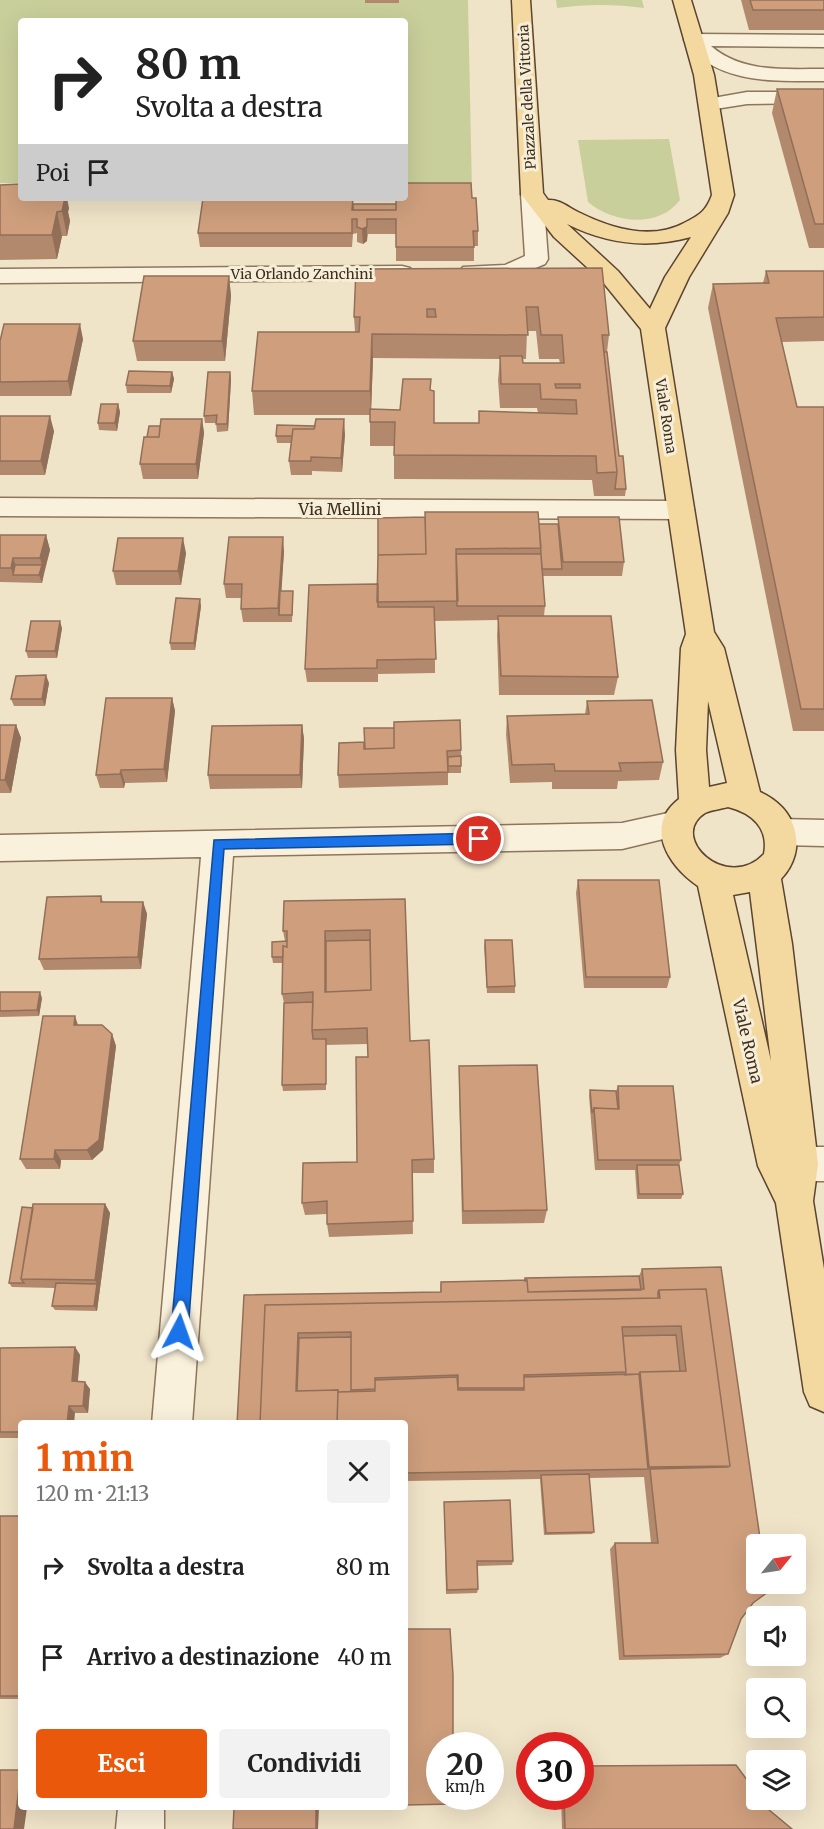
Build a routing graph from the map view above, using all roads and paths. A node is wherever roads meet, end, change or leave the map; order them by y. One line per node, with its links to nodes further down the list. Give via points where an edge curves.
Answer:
1 (521, 0): 9 (main road, Piazzale della Vittoria)
2 (682, 0): 3 (main road)
3 (694, 40): 4 (street); 5 (street, via 733,68); 8 (main road)
4 (824, 41)
5 (796, 75): 6 (street); 8 (street, via 737,86)
6 (824, 75)
7 (824, 98): 8 (street, via 747,98)
8 (709, 104): 10 (main road, via 723,195)
9 (532, 194): 10 (main road, Piazzale della Vittoria, via 573,220 629,236 681,233); 12 (street, via 537,259 509,272); 14 (main road, Piazzale della Vittoria, via 562,232 610,276)
10 (717, 213): 14 (main road, via 677,277)
11 (426, 273): 13 (street, Via Orlando Zanchini)
12 (450, 273)
13 (0, 276)
14 (653, 328): 16 (main road, Viale Roma)
15 (0, 507): 16 (street, Via Mellini)
16 (681, 510): 17 (main road, Viale Roma)
17 (700, 634): 18 (main road, Viale Roma, via 710,648); 19 (main road, Viale Roma, via 695,648)
18 (746, 799): 19 (main road, via 719,796); 20 (main road, via 762,807)
19 (684, 826): 22 (street, via 622,836); 25 (main road, via 695,867)
20 (781, 832): 21 (street); 24 (main road, via 784,845 780,856)
21 (824, 833)
22 (218, 844): 23 (street); 29 (street)
23 (0, 848)
24 (764, 875): 25 (main road, via 740,881); 26 (main road, Viale Roma)
25 (713, 878): 27 (main road, Viale Roma, via 776,1166)
26 (812, 1164): 27 (main road, Viale Roma)
27 (794, 1201): 28 (main road, Viale Roma)
28 (824, 1392)
29 (172, 1420)
30 (141, 1810): 31 (street)
31 (140, 1829)

